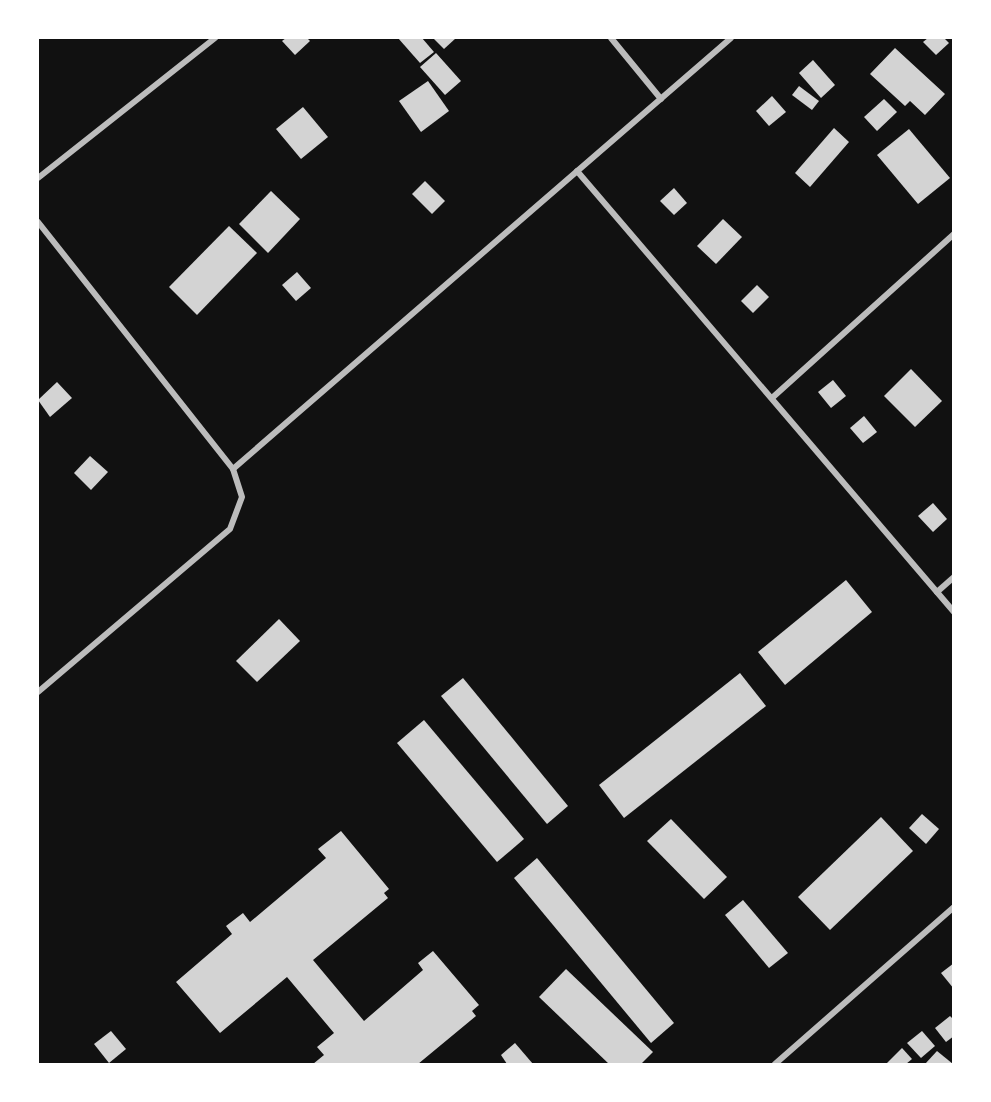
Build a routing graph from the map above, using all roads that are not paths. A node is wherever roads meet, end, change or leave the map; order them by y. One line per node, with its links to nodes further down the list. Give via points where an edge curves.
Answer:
1 (215, 38): 6 (street)
2 (611, 38): 4 (street)
3 (731, 38): 4 (street)
4 (661, 99): 5 (street)
5 (578, 171): 9 (street); 10 (street)
6 (38, 178)
7 (38, 222): 10 (street)
8 (954, 234): 9 (street)
9 (772, 398): 12 (street)
10 (233, 469): 14 (street, via 242,497 230,529)
11 (954, 577): 12 (street)
12 (936, 592): 13 (street)
13 (954, 612)
14 (38, 692)
15 (954, 908): 16 (street)
16 (775, 1065)

